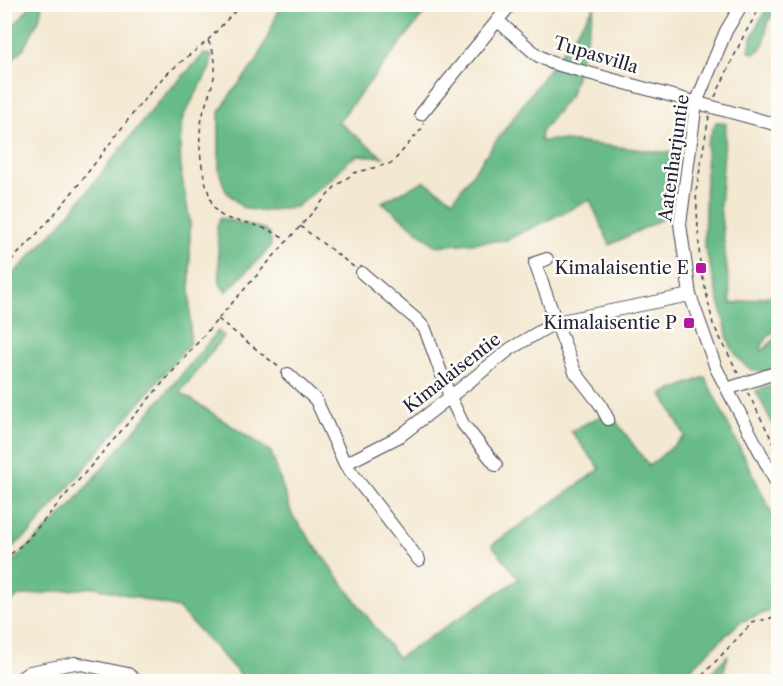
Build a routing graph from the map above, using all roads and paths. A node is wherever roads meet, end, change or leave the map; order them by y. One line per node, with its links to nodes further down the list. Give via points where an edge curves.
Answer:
1 (242, 4): 6 (path)
2 (511, 4): 5 (street)
3 (742, 4): 7 (street, Aatenharjuntie, via 726,31)
4 (762, 4): 8 (path)
5 (498, 21): 7 (street, Tupasvilla, via 552,63); 9 (street)
6 (207, 40): 12 (path, via 213,49 216,70 200,138 203,173 214,207 224,217); 14 (path, via 153,88 62,207)
7 (696, 103): 8 (street, Tupasvilla); 16 (street, Aatenharjuntie, via 680,224)
8 (711, 107): 10 (street, Tupasvilla); 21 (path, via 696,192 700,264 713,324)
9 (421, 114): 11 (path, via 424,126 392,163 354,174 334,187)
10 (778, 125)
11 (300, 226): 12 (path); 15 (path)
12 (288, 240): 17 (path)
13 (547, 259): 18 (street, via 535,263)
14 (4, 267)
15 (362, 273): 23 (street, via 425,329)
16 (690, 295): 18 (street, Kimalaisentie); 22 (street, Aatenharjuntie)
17 (218, 319): 20 (path); 29 (path, via 26,541)
18 (556, 322): 23 (street, Kimalaisentie, via 510,349); 24 (street, via 575,372)
19 (778, 372): 21 (street)
20 (288, 374): 26 (street, via 316,400)
21 (743, 384): 22 (street); 25 (path)
22 (727, 389): 28 (street, Aatenharjuntie)
23 (450, 397): 26 (street, Kimalaisentie, via 399,436); 27 (street, via 463,424)
24 (608, 419)
25 (778, 452)
26 (345, 464): 30 (street)
27 (496, 465)
28 (778, 486)
29 (4, 560)
30 (419, 560)
31 (778, 616): 34 (path, via 752,623)
32 (15, 681): 33 (street, via 30,672 75,663 128,674)
33 (138, 681)
34 (696, 681)

